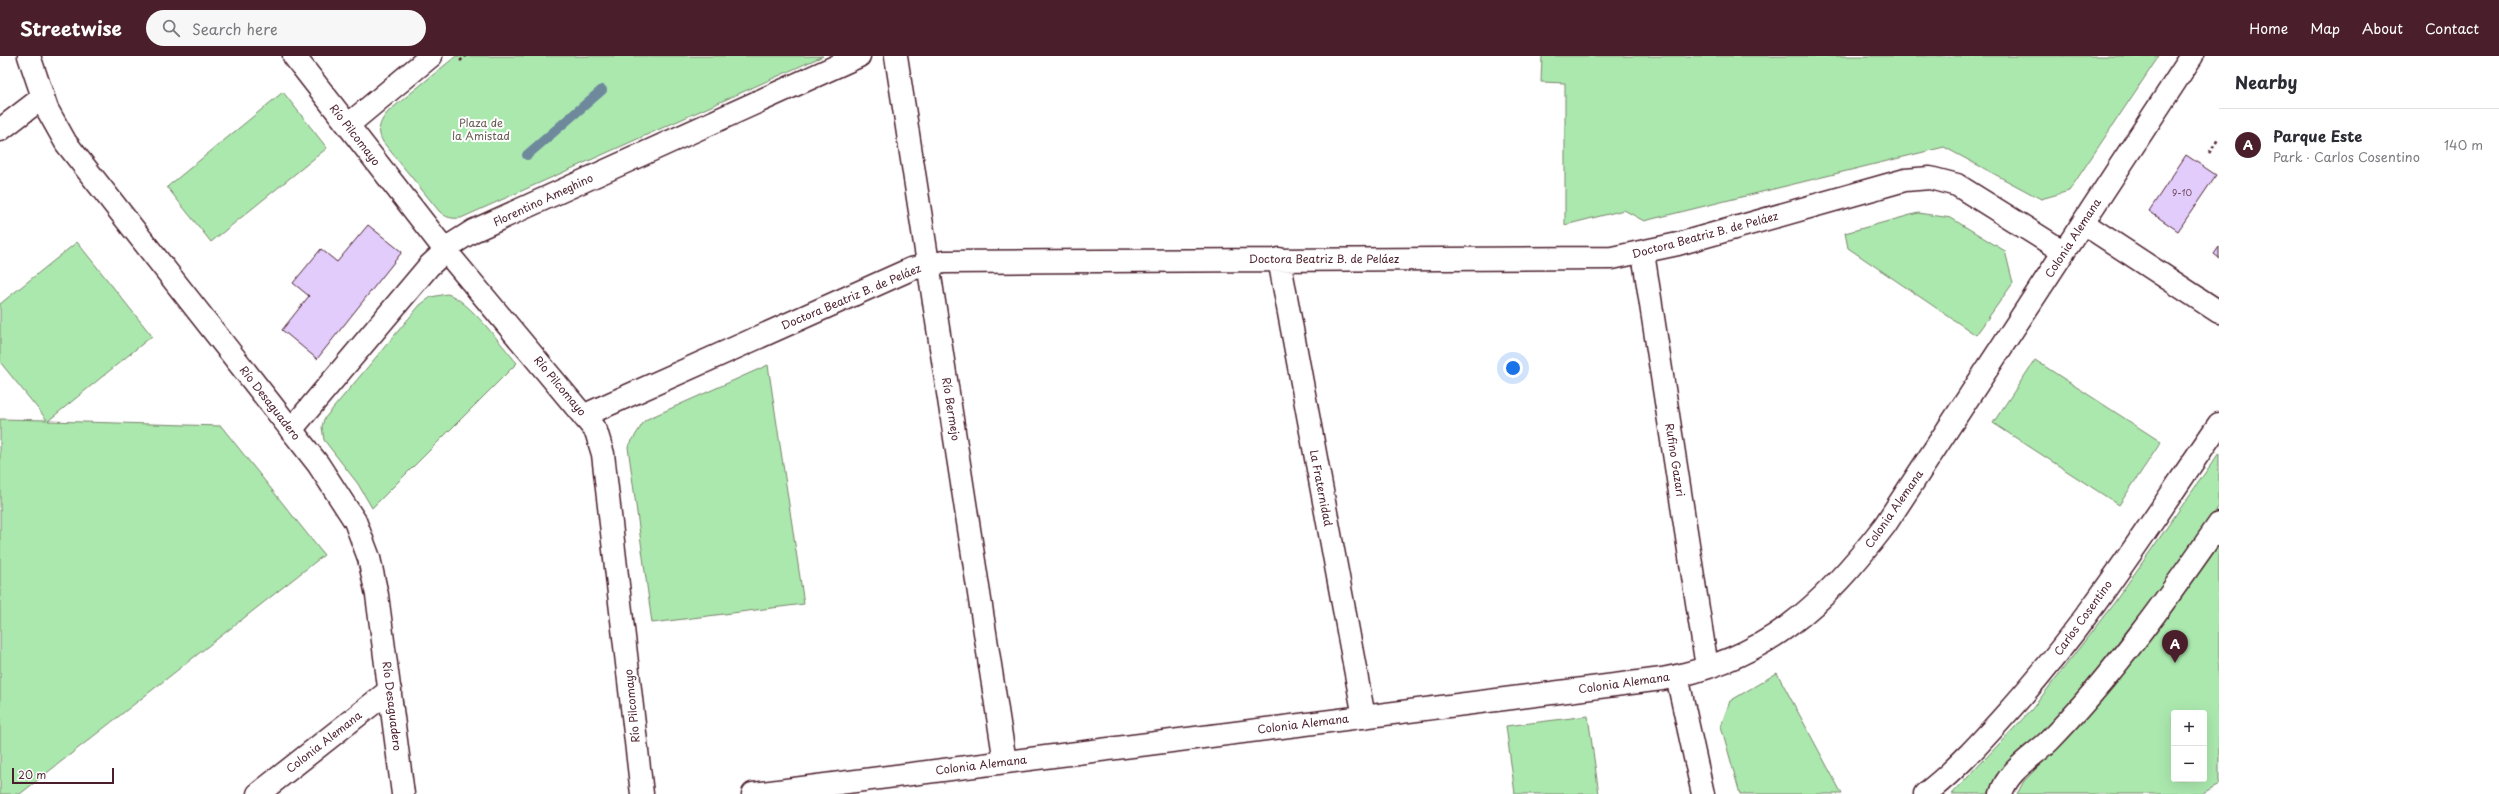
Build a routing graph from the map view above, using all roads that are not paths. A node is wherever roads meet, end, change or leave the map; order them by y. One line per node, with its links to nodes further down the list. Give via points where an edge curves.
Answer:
1 (29, 56): 7 (street, Río Desaguadero)
2 (294, 56): 8 (street, Río Pilcomayo)
3 (431, 56): 8 (street)
4 (859, 56): 11 (street, Florentino Ameghino, via 473,231)
5 (896, 56): 15 (street, Río Bermejo)
6 (2192, 56): 10 (street, Colonia Alemana)
7 (42, 97): 9 (street); 19 (street, Río Desaguadero, via 66,143)
8 (348, 125): 11 (street, Río Pilcomayo)
9 (0, 130)
10 (2083, 223): 12 (street, Colonia Alemana); 16 (street)
11 (445, 250): 17 (street, Río Pilcomayo); 19 (street, Florentino Ameghino)
12 (2064, 252): 13 (street, Doctora Beatriz B. de Peláez, via 1968,191 1944,180 1930,178 1905,180); 21 (street, Colonia Alemana, via 1910,488 1855,563 1826,595 1792,625 1752,650)
13 (1644, 253): 14 (street, Doctora Beatriz B. de Peláez, via 1600,258); 21 (street, Rufino Gazari)
14 (1279, 259): 15 (street, Doctora Beatriz B. de Peláez, via 960,260); 24 (street, La Fraternidad)
15 (929, 264): 17 (street, Doctora Beatriz B. de Peláez, via 911,269); 25 (street, Río Bermejo)
16 (2219, 312)
17 (585, 415): 28 (street, Río Pilcomayo, via 596,431 604,454)
18 (2219, 424): 31 (street, Carlos Cosentino, via 2056,656 1979,744)
19 (291, 430): 23 (street, Río Desaguadero, via 332,484 363,539 377,595)
20 (2219, 524): 32 (street, via 2143,630 2067,722 2013,774)
21 (1708, 667): 22 (street, Colonia Alemana)
22 (1677, 676): 24 (street, Colonia Alemana); 30 (street)
23 (390, 690): 26 (street, Colonia Alemana); 27 (street, Río Desaguadero)
24 (1364, 717): 25 (street, Colonia Alemana)
25 (1005, 762): 29 (street, Colonia Alemana)
26 (258, 794)
27 (403, 794)
28 (642, 794)
29 (753, 794)
30 (1703, 794)
31 (1925, 794)
32 (2001, 794)

